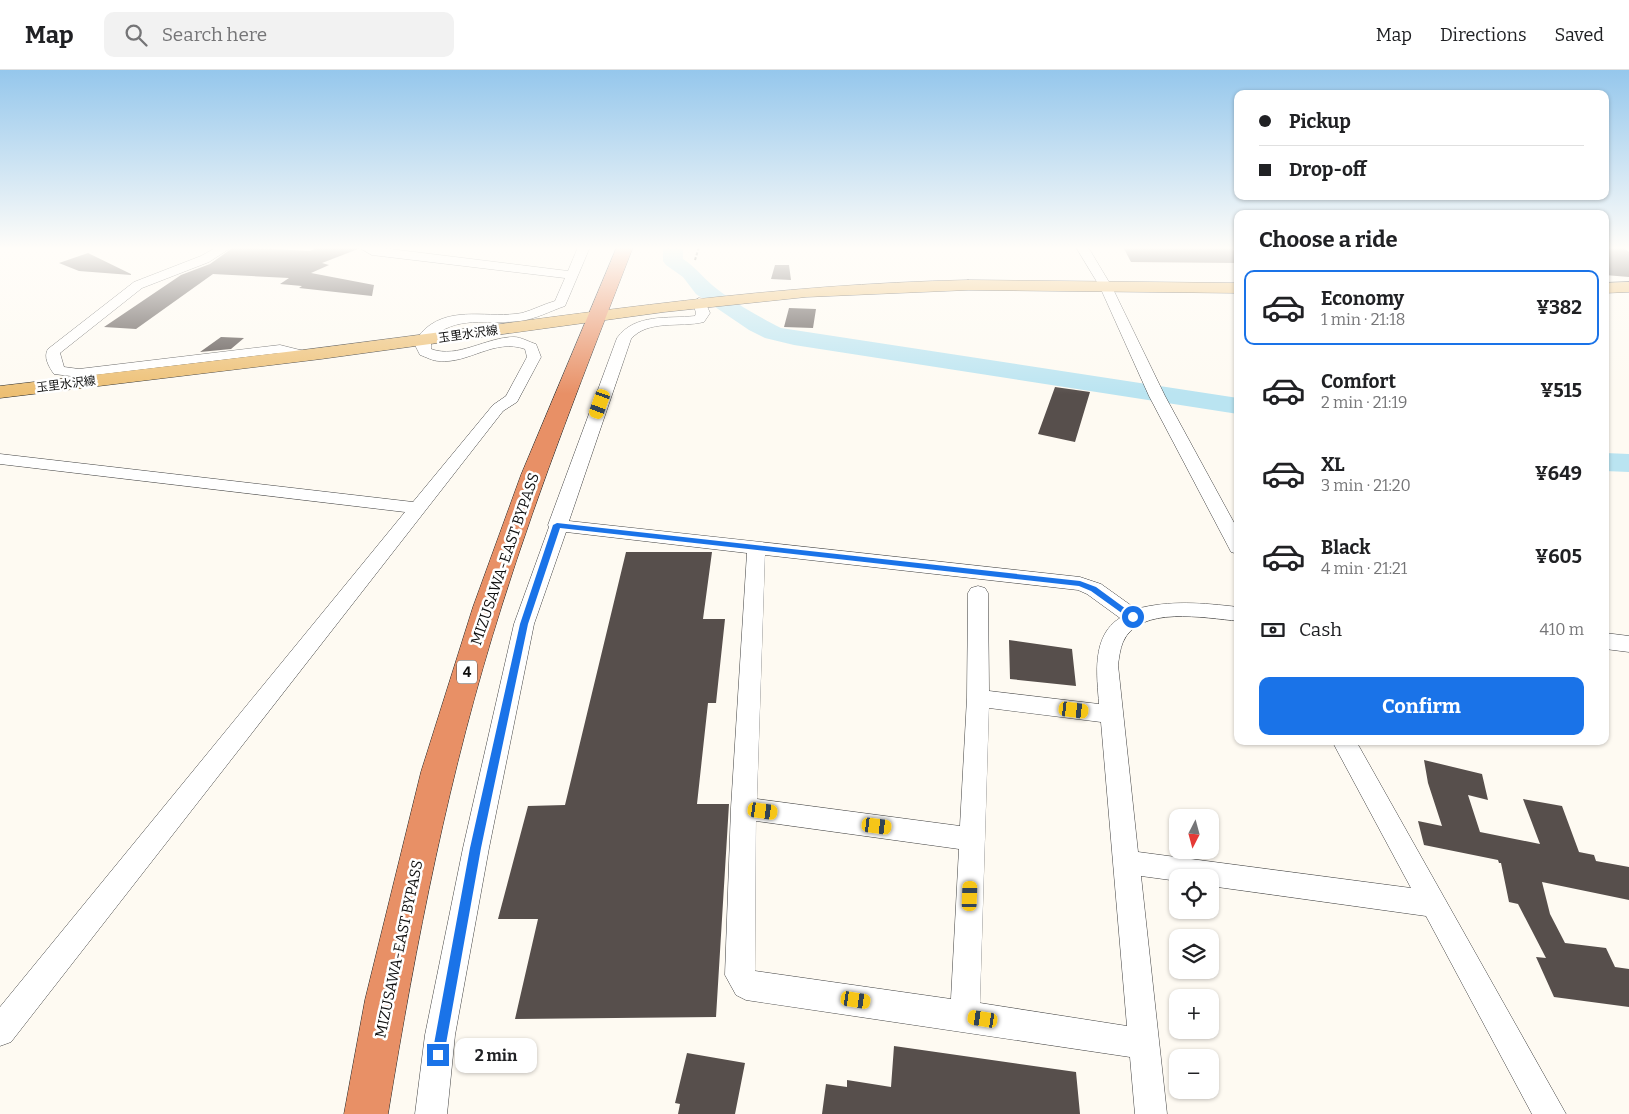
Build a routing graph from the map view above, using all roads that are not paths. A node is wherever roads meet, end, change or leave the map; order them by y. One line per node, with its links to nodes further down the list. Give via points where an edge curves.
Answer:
1 (124, 296): 9 (street, via 53,352 59,371 79,373 280,349)
2 (563, 296): 8 (street, via 560,303 521,317 447,321 432,328)
3 (604, 296): 7 (highway, MIZUSAWA-EAST BYPASS / 4)
4 (767, 296): 6 (main road, 玉里水沢線)
5 (1110, 296): 14 (street, via 1154,392)
6 (699, 302): 7 (main road, 玉里水沢線); 13 (street, via 703,313 699,319 641,325 630,330 624,338)
7 (595, 317): 8 (main road, 玉里水沢線); 31 (highway, MIZUSAWA-EAST BYPASS / 4, via 486,606 438,772 386,1000)
8 (422, 340): 9 (main road, 玉里水沢線); 12 (street, via 425,352 439,357 516,341 531,348 534,357 512,399 498,408)
9 (303, 354): 10 (main road, 玉里水沢線)
10 (0, 392)
11 (0, 459): 12 (street)
12 (420, 508): 29 (street)
13 (557, 525): 15 (street); 32 (street, via 524,624 476,848 440,1035)
14 (1234, 541)
15 (758, 547): 18 (street, via 1080,584 1094,589); 24 (street)
16 (978, 593): 21 (street)
17 (1234, 614): 18 (street, via 1163,610)
18 (1133, 617): 22 (street, via 1116,634 1108,649)
19 (1609, 642): 20 (street)
20 (1629, 644)
21 (978, 698): 22 (street); 25 (street)
22 (1113, 715): 26 (street)
23 (1346, 745): 27 (street)
24 (744, 808): 25 (street); 28 (street, via 742,981)
25 (972, 839): 28 (street)
26 (1127, 862): 27 (street); 30 (street)
27 (1434, 904): 34 (street)
28 (965, 1016): 30 (street)
29 (0, 1031)
30 (1145, 1044): 33 (street)
31 (366, 1114)
32 (431, 1114)
33 (1151, 1114)
34 (1550, 1114)

